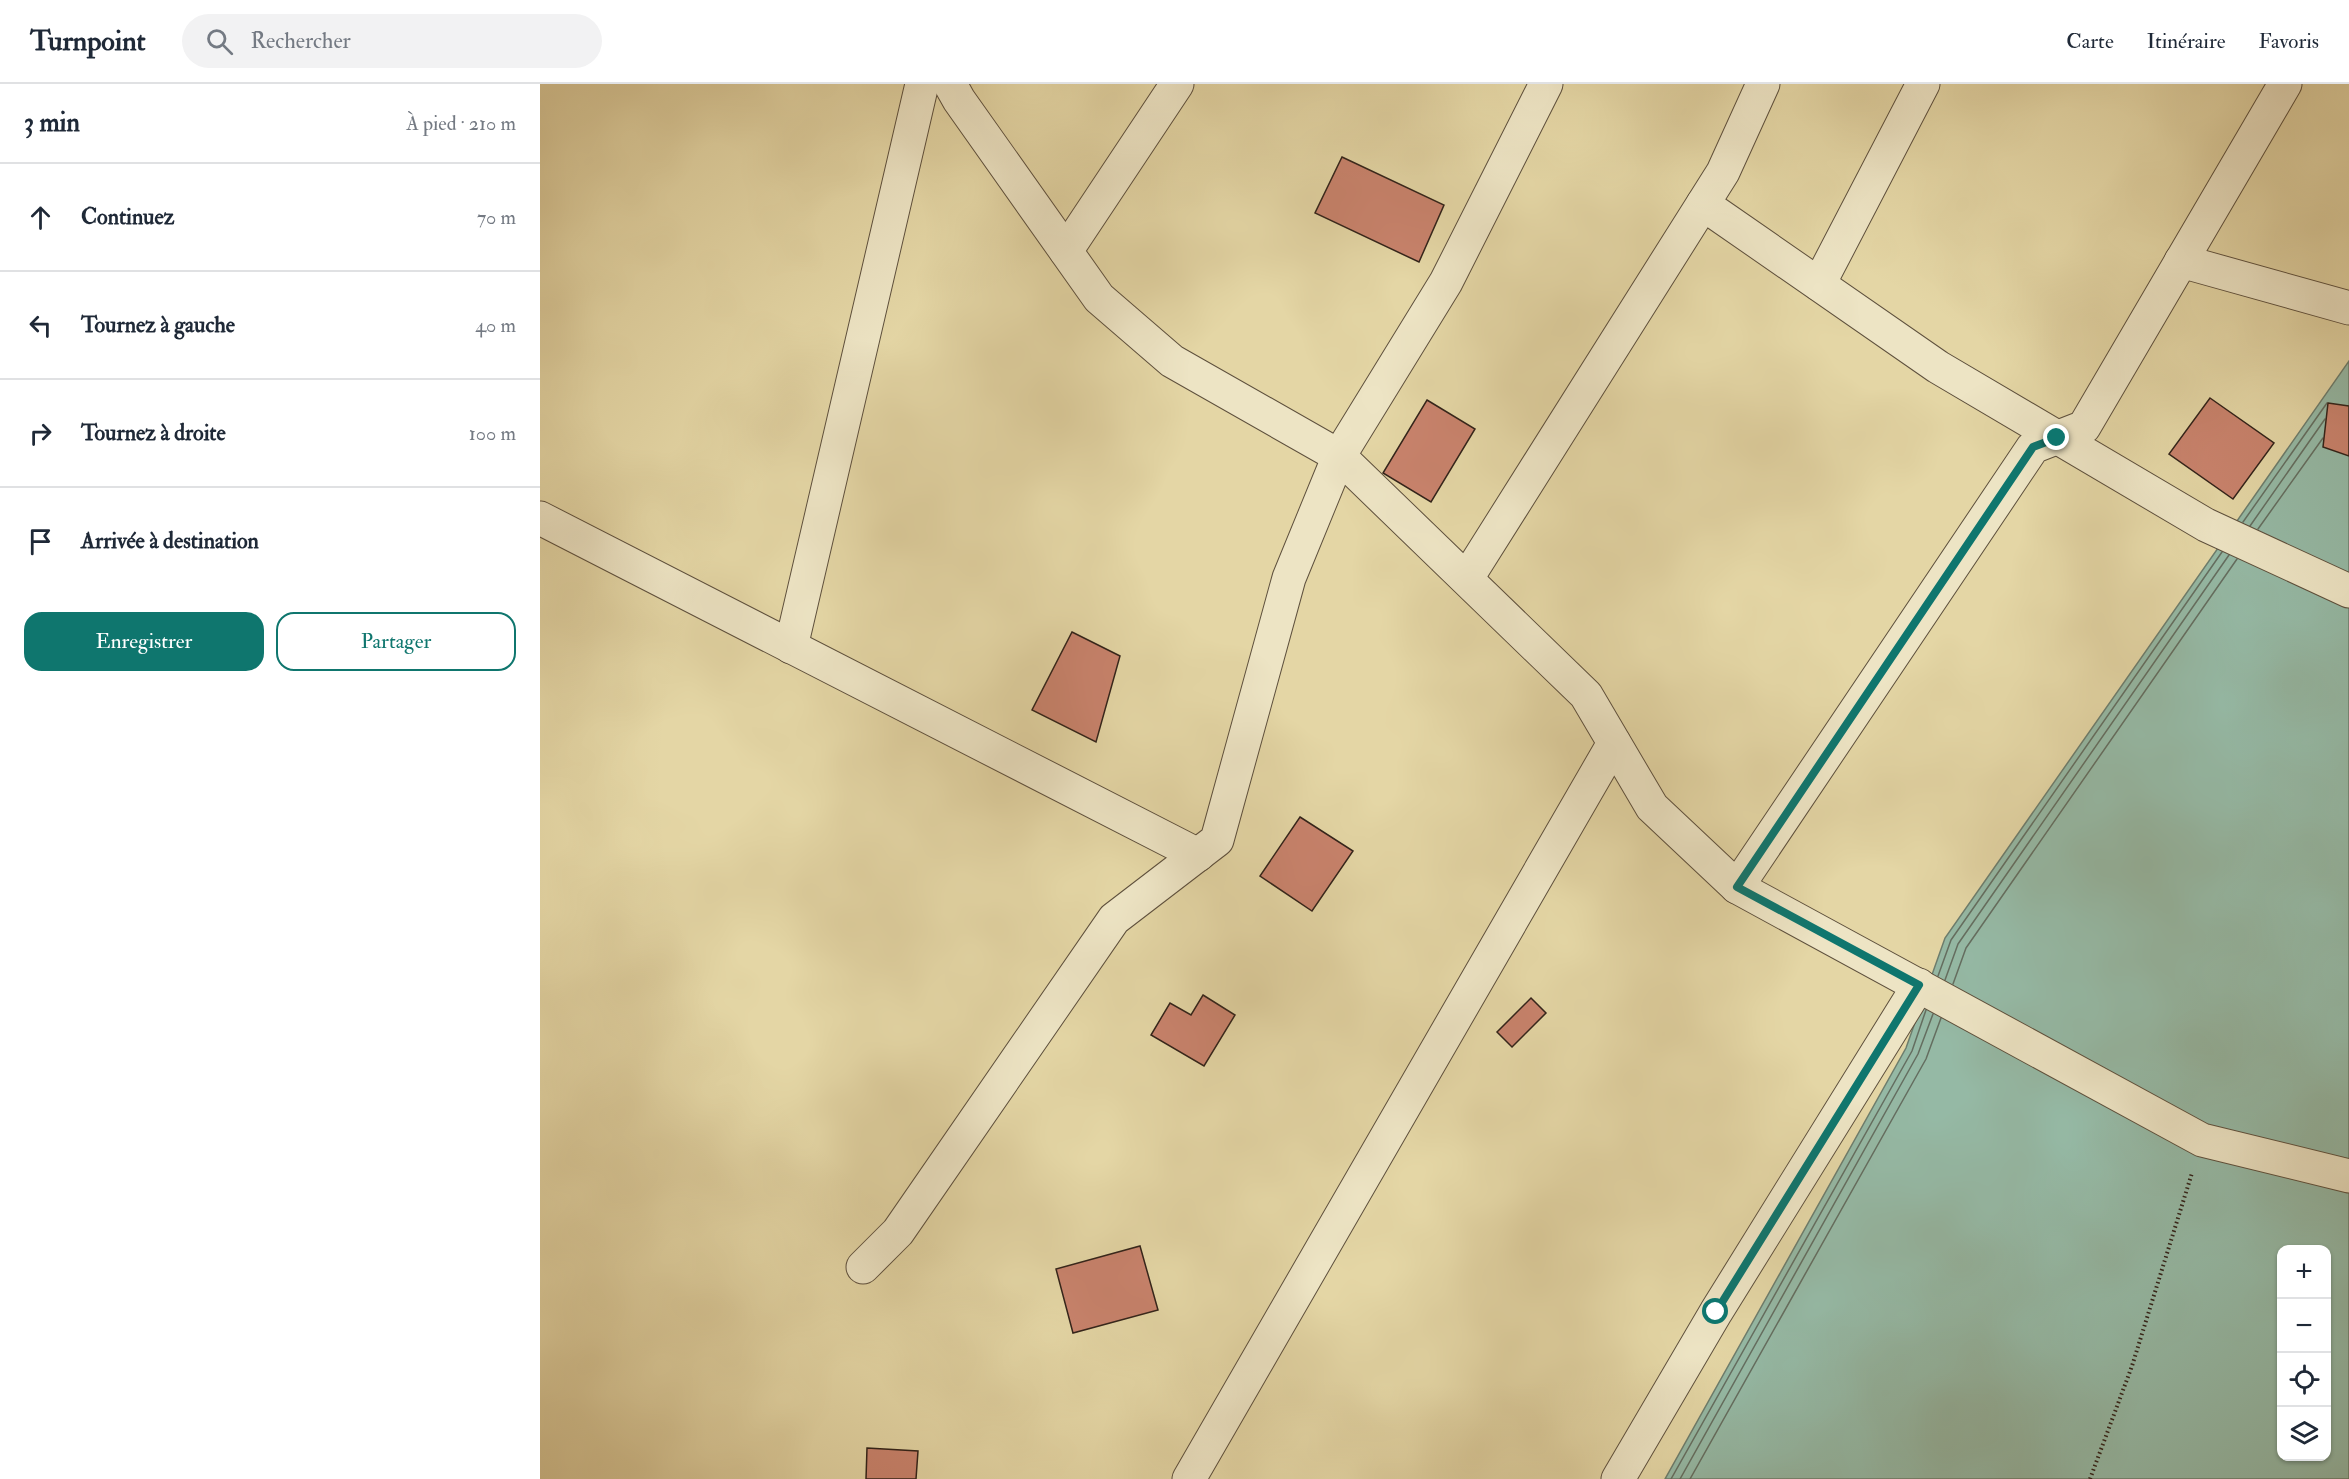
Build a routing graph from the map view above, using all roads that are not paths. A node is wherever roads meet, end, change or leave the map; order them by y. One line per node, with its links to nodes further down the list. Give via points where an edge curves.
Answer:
1 (922, 84): 18 (street)
2 (950, 84): 9 (street)
3 (1177, 84): 9 (street)
4 (1546, 84): 14 (street, via 1446,282)
5 (1763, 84): 8 (street, via 1724,172)
6 (1923, 84): 11 (street)
7 (2286, 84): 10 (street)
8 (1703, 204): 11 (street); 16 (street)
9 (1066, 250): 14 (street, via 1099,298 1172,361)
10 (2181, 261): 12 (street); 13 (street, via 2084,428)
11 (1819, 284): 13 (street, via 1938,367)
12 (2349, 308)
13 (2057, 438): 17 (street, via 2206,525); 21 (street, via 2033,447)
14 (1339, 456): 16 (street); 20 (street, via 1289,578 1217,840)
15 (540, 518): 18 (street)
16 (1467, 578): 19 (street, via 1586,694)
17 (2349, 591)
18 (791, 647): 20 (street)
19 (1614, 744): 21 (street, via 1652,807); 25 (street)
20 (1198, 855): 24 (street, via 1114,919 898,1232)
21 (1737, 887): 22 (street)
22 (1919, 985): 23 (street, via 2202,1140); 26 (street, via 1716,1312)
23 (2349, 1176)
24 (863, 1267)
25 (1189, 1479)
26 (1618, 1479)

